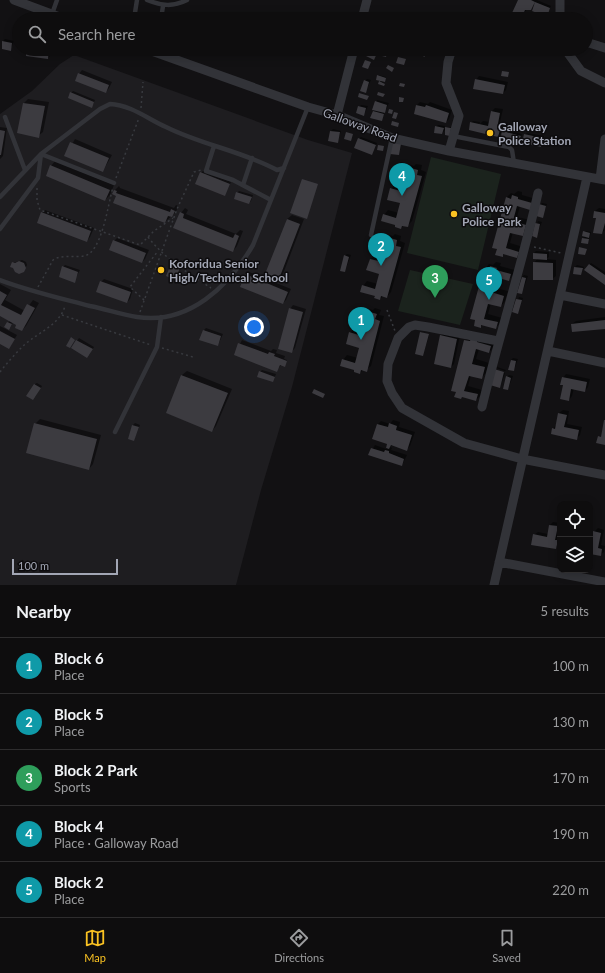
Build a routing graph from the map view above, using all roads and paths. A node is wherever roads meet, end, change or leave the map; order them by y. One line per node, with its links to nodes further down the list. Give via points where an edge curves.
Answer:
1 (14, 0): 9 (street)
2 (57, 0): 10 (lane)
3 (137, 0): 11 (lane)
4 (147, 0): 8 (lane)
5 (188, 0): 8 (lane, via 180,4)
6 (367, 0): 13 (street)
7 (560, 0): 14 (street)
8 (163, 6): 12 (lane)
9 (47, 12)
10 (53, 12)
11 (135, 12)
12 (162, 12)
13 (364, 12)
14 (560, 12)
15 (593, 44): 16 (street)
16 (605, 48)
17 (168, 56): 23 (street, Galloway Road)
18 (352, 56): 25 (street)
19 (450, 56): 27 (street, via 446,83 458,116)
20 (570, 56): 22 (street, via 581,71)
21 (143, 82): 24 (path)
22 (605, 83)
23 (308, 107): 25 (street, Galloway Road); 35 (lane)
24 (140, 112): 30 (lane, via 166,127); 32 (lane, via 114,104 106,105); 42 (path)
25 (337, 115): 28 (street, Galloway Road)
26 (5, 117): 37 (lane)
27 (453, 136): 31 (street); 34 (lane, via 509,147)
28 (392, 138): 31 (street, Galloway Road); 50 (lane)
29 (605, 139): 36 (street)
30 (214, 146): 33 (lane); 38 (lane)
31 (449, 151): 34 (street, Galloway Road)
32 (41, 154): 37 (lane); 40 (lane); 42 (lane)
33 (252, 158): 35 (lane, via 277,170); 43 (lane)
34 (514, 163): 39 (street, Galloway Road)
35 (284, 168): 46 (lane)
36 (603, 168): 41 (street)
37 (25, 170): 45 (lane)
38 (206, 171): 43 (lane); 47 (path, via 200,169 194,172)
39 (588, 177): 41 (street, Galloway Road); 55 (street)
40 (38, 178): 48 (lane); 49 (path, via 37,200 40,210)
41 (602, 180)
42 (114, 183): 49 (path)
43 (243, 185): 46 (lane)
44 (538, 193): 52 (street)
45 (0, 197)
46 (271, 200): 58 (lane, via 253,245 242,264)
47 (173, 218): 51 (path); 54 (path)
48 (0, 229)
49 (102, 232): 51 (path, via 141,246); 57 (path, via 98,244 91,253 53,260)
50 (371, 234)
51 (148, 237): 53 (path)
52 (526, 245): 55 (path); 68 (street)
53 (158, 251): 54 (path); 61 (path, via 130,287)
54 (161, 253): 58 (path); 61 (path)
55 (569, 254): 59 (street)
56 (0, 280): 57 (lane)
57 (35, 292): 60 (lane)
58 (217, 292): 65 (lane, via 173,316)
59 (560, 295): 62 (street); 70 (street)
60 (67, 300): 64 (path); 66 (lane)
61 (144, 300): 66 (path)
62 (605, 304)
63 (387, 310): 67 (path)
64 (62, 315): 69 (path); 73 (path, via 48,329 37,334 23,346)
65 (161, 317): 66 (lane); 69 (lane)
66 (138, 318)
67 (398, 338): 68 (street, via 403,331 415,325); 76 (street, via 386,373 392,393 402,408 464,443)
68 (498, 341): 74 (street)
69 (157, 347): 71 (path); 75 (lane)
70 (548, 351): 72 (street); 76 (street)
71 (193, 357)
72 (605, 363)
73 (0, 372)
74 (482, 407)
75 (115, 432)
76 (522, 459): 77 (street); 78 (street)
77 (605, 475)
78 (499, 562): 79 (street); 80 (street)
79 (605, 582)
80 (494, 585)

